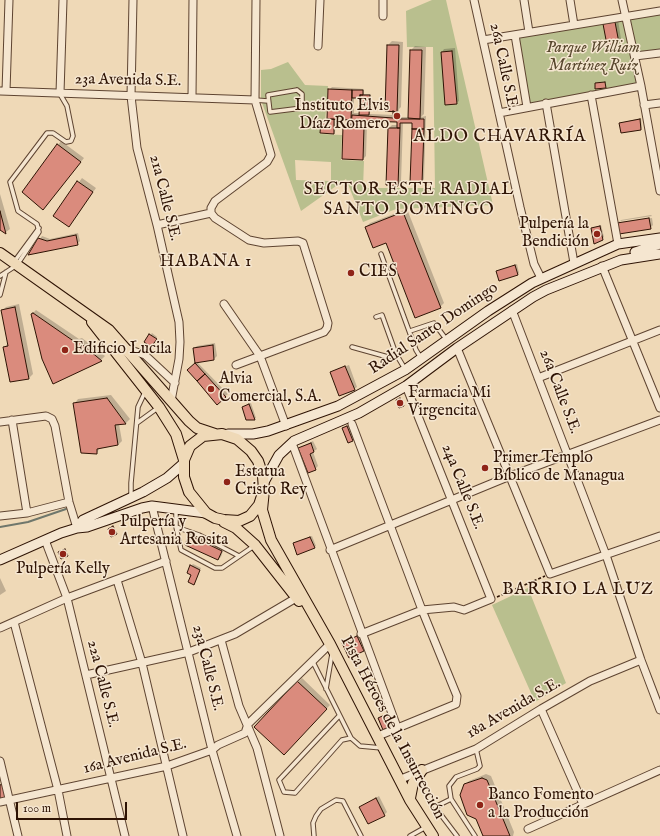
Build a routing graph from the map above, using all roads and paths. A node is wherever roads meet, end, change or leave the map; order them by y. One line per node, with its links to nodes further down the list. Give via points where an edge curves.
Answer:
1 (9, 0): 23 (street)
2 (63, 0): 24 (street)
3 (132, 0): 26 (street, 21a Calle S.E.)
4 (193, 0): 27 (street)
5 (256, 0): 28 (street)
6 (320, 0): 19 (street)
7 (383, 0): 13 (street)
8 (474, 0): 18 (street, 26a Calle S.E.)
9 (524, 0): 16 (street)
10 (570, 0): 15 (street)
11 (622, 0): 14 (street)
12 (660, 11): 14 (street)
13 (383, 16)
14 (626, 16): 15 (street); 21 (street)
15 (574, 25): 16 (street)
16 (529, 32): 17 (street)
17 (515, 35): 18 (street); 33 (street)
18 (483, 40): 34 (street, 26a Calle S.E.)
19 (318, 46)
20 (660, 52): 21 (street)
21 (635, 56): 22 (street)
22 (641, 86): 25 (street); 32 (street)
23 (3, 91): 24 (street, 23a Avenida S.E.)
24 (60, 93): 26 (street, 23a Avenida S.E.); 46 (lane, via 67,106 73,136 71,141 66,142 53,133 47,133 10,182 18,211 39,228 39,232)
25 (591, 95): 30 (street); 40 (street)
26 (131, 96): 27 (street, 23a Avenida S.E.); 38 (street, 21a Calle S.E., via 137,148)
27 (192, 96): 28 (street, 23a Avenida S.E.)
28 (255, 100): 29 (lane); 37 (street, via 271,155 267,162 215,201)
29 (268, 101): 29 (lane, via 268,95 297,90 302,94 303,104 298,109 270,112)
30 (546, 103): 33 (street); 45 (street)
31 (660, 103): 32 (street)
32 (644, 105): 35 (street)
33 (527, 107): 34 (street)
34 (498, 113): 50 (street, 26a Calle S.E., via 534,264)
35 (656, 147): 36 (street)
36 (660, 192)
37 (211, 213): 38 (street); 64 (street, via 249,240 264,243 303,243 328,323 327,328 324,332)
38 (157, 225): 69 (street, 21a Calle S.E., via 179,322 180,342)
39 (660, 238): 40 (main road, Radial Santo Domingo)
40 (618, 244): 45 (main road, Radial Santo Domingo)
41 (660, 244): 47 (main road, via 626,254)
42 (0, 253): 46 (main road)
43 (381, 254): 57 (lane)
44 (660, 254): 47 (main road, Radial Santo Domingo, via 635,257)
45 (574, 263): 50 (main road, Radial Santo Domingo)
46 (15, 265): 48 (lane); 54 (main road)
47 (602, 266): 50 (main road, via 569,275); 53 (main road, Radial Santo Domingo, via 546,290); 59 (street)
48 (6, 272): 49 (lane); 51 (lane)
49 (0, 276)
50 (542, 278): 58 (main road, Radial Santo Domingo, via 515,292)
51 (0, 295)
52 (224, 304): 64 (street)
53 (512, 310): 62 (main road, Radial Santo Domingo); 68 (street, 26a Calle S.E.)
54 (87, 315): 60 (main road, via 109,330); 71 (main road)
55 (376, 317): 63 (lane, via 382,315)
56 (660, 330): 59 (street)
57 (410, 331): 58 (lane, via 434,323); 65 (lane)
58 (446, 340): 65 (main road, Radial Santo Domingo)
59 (633, 342): 68 (street); 74 (street)
60 (124, 347): 69 (street, via 145,355); 72 (main road)
61 (352, 347): 63 (lane, via 388,357)
62 (457, 348): 70 (main road, Radial Santo Domingo); 85 (street)
63 (396, 354): 67 (lane)
64 (260, 356): 66 (street); 80 (street)
65 (421, 359): 67 (main road, Radial Santo Domingo)
66 (236, 365)
67 (405, 370): 80 (main road, Radial Santo Domingo, via 352,400)
68 (538, 378): 83 (street, 26a Calle S.E.)
69 (175, 382): 72 (street, 21a Calle S.E.)
70 (406, 386): 82 (main road, Radial Santo Domingo, via 359,413 304,435); 88 (street, 24a Calle S.E.)
71 (146, 389): 73 (main road); 78 (lane, via 138,407)
72 (171, 401): 81 (main road, via 193,425)
73 (159, 407): 78 (lane); 84 (main road, via 176,434)
74 (660, 408)
75 (12, 420): 77 (street); 89 (street, via 46,416 52,419); 92 (street)
76 (660, 420): 83 (street)
77 (0, 422)
78 (137, 423): 87 (lane)
79 (352, 424): 96 (street)
80 (286, 426): 81 (main road, Radial Santo Domingo, via 253,434)
81 (219, 434): 84 (main road, via 203,436 194,442); 86 (main road, via 237,439 251,451 260,466)
82 (292, 443): 86 (main road, Radial Santo Domingo, via 279,455); 102 (street)
83 (567, 454): 85 (street); 103 (street, 26a Calle S.E.)
84 (183, 462): 87 (main road, via 167,478); 93 (main road, via 189,492)
85 (510, 476): 88 (street); 107 (street)
86 (264, 486): 95 (main road, via 256,509 246,518 233,521); 117 (main road, Pista Héroes de la Insurrección, via 262,510 266,530 284,566)
87 (132, 497): 98 (main road, via 83,520)
88 (452, 501): 96 (street); 111 (street, 24a Calle S.E.)
89 (69, 502): 92 (street); 98 (street)
90 (152, 506): 91 (main road); 98 (main road); 106 (street, 23a Calle S.E.)
91 (176, 509): 93 (main road); 97 (lane)
92 (27, 513): 94 (street)
93 (206, 513): 95 (main road)
94 (0, 516)
95 (215, 518): 101 (main road, Pista Héroes de la Insurrección, via 236,528)
96 (391, 526): 102 (street); 112 (street)
97 (176, 527): 104 (lane, via 200,535); 104 (lane, via 183,553 216,568 222,568)
98 (77, 528): 100 (main road)
99 (660, 536): 103 (street)
100 (45, 540): 105 (main road); 109 (street, 22a Calle S.E.)
101 (256, 545): 104 (lane); 110 (main road, Pista Héroes de la Insurrección)
102 (330, 550): 115 (street)
103 (606, 555): 107 (street); 119 (street, 26a Calle S.E.)
104 (238, 556)
105 (0, 560)
106 (166, 561): 108 (street); 118 (street, 23a Calle S.E.)
107 (550, 574): 111 (path)
108 (117, 580): 109 (street); 121 (street)
109 (67, 598): 113 (street); 122 (street, 22a Calle S.E.)
110 (296, 598): 116 (street); 117 (main road, Pista Héroes de la Insurrección)
111 (491, 599): 112 (street, via 464,610 454,607)
112 (422, 610): 115 (street); 127 (street, via 457,696 456,704 408,725)
113 (14, 622): 114 (street); 140 (street)
114 (0, 628)
115 (361, 634): 127 (street)
116 (221, 640): 118 (street); 128 (street)
117 (330, 643): 120 (street, 16a Avenida S.E.); 123 (lane); 129 (main road, Pista Héroes de la Insurrección)
118 (189, 652): 121 (street); 133 (street, 23a Calle S.E.)
119 (641, 660): 124 (street, 18a Avenida S.E., via 590,681); 125 (street, 26a Calle S.E.)
120 (312, 661): 123 (lane); 128 (street, 16a Avenida S.E., via 248,724)
121 (142, 663): 122 (street); 135 (street)
122 (86, 675): 138 (street, 22a Calle S.E.)
123 (326, 690): 126 (lane)
124 (541, 709): 132 (street, 18a Avenida S.E.); 145 (street)
125 (660, 710)
126 (339, 716): 130 (lane); 130 (lane, via 279,780 284,792 295,793 342,740)
127 (397, 727): 129 (street)
128 (247, 728): 133 (street, 16a Avenida S.E., via 245,733); 153 (street, via 257,748)
129 (378, 736): 131 (main road, Pista Héroes de la Insurrección)
130 (350, 738): 131 (lane, via 360,746)
131 (385, 749): 139 (main road, Pista Héroes de la Insurrección)
132 (476, 749): 136 (street, 18a Avenida S.E.); 141 (lane, via 480,766 456,777 449,786)
133 (212, 750): 135 (street, 16a Avenida S.E.); 152 (street, 23a Calle S.E.)
134 (0, 761): 142 (street)
135 (167, 766): 138 (street, 16a Avenida S.E.); 151 (street)
136 (422, 770): 139 (street, 18a Avenida S.E.); 143 (main road, via 413,783)
137 (660, 770): 145 (street)
138 (111, 778): 140 (street, 16a Avenida S.E.); 150 (street, 22a Calle S.E.)
139 (401, 780): 143 (main road, Pista Héroes de la Insurrección)
140 (58, 790): 142 (street, 16a Avenida S.E.); 149 (street)
141 (450, 799): 158 (lane, via 435,807); 159 (lane)
142 (10, 800): 144 (street, 16a Avenida S.E.); 148 (street)
143 (410, 800): 146 (main road, Pista Héroes de la Insurrección)
144 (0, 802)
145 (583, 804): 147 (street)
146 (427, 827): 156 (lane); 157 (main road, Pista Héroes de la Insurrección)
147 (528, 829)
148 (18, 836)
149 (67, 836)
150 (125, 836)
151 (183, 836)
152 (236, 836)
153 (280, 836)
154 (314, 836): 155 (lane, via 312,823 316,816 321,809 336,800 343,801)
155 (361, 836)
156 (410, 836)
157 (433, 836)
158 (457, 836)
159 (475, 836)

